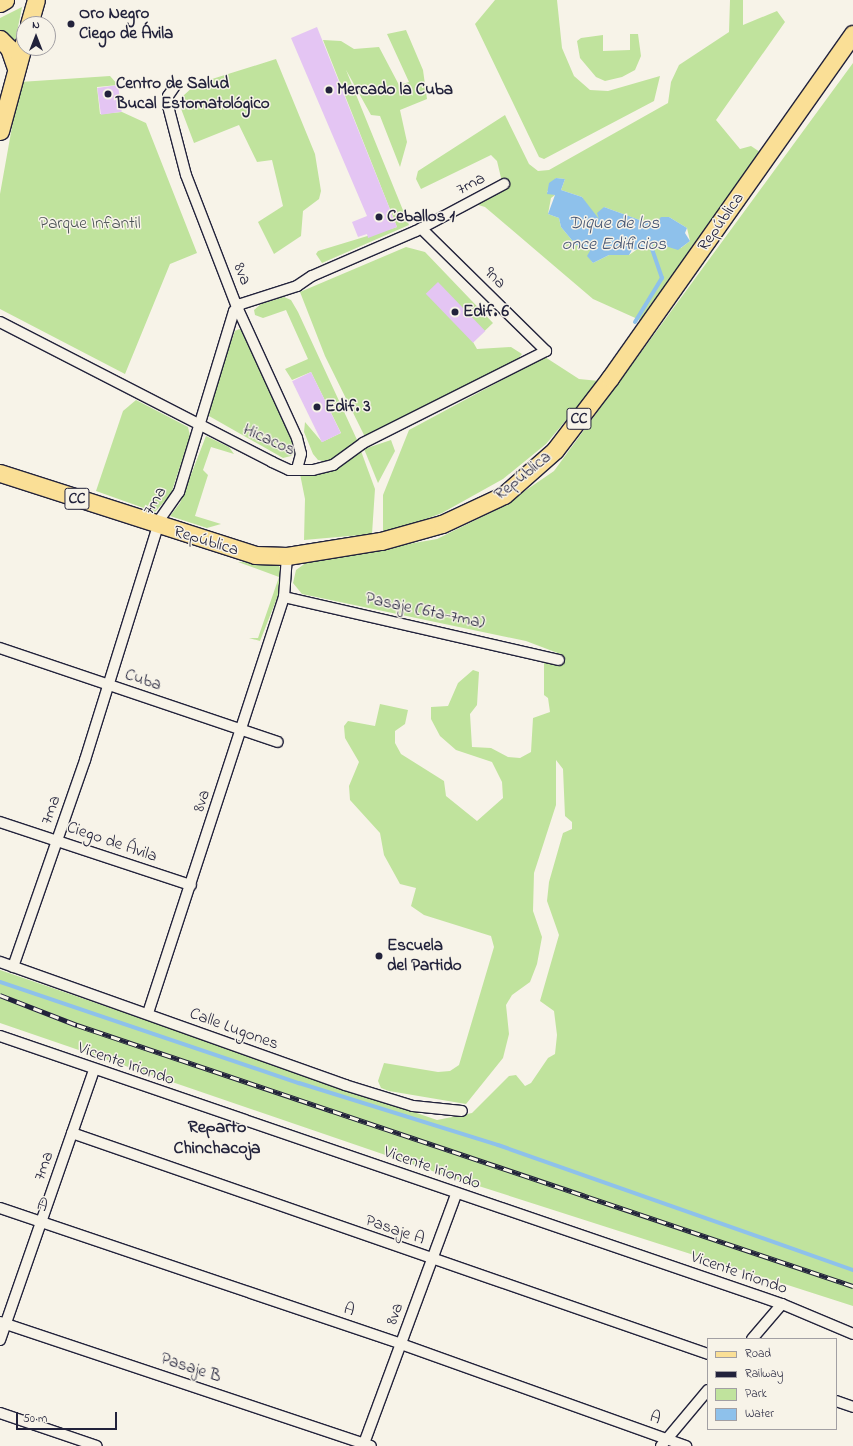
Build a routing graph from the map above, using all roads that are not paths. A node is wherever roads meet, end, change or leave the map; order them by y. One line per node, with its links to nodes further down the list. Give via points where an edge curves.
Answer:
1 (5, 0): 3 (main road)
2 (36, 0): 4 (main road)
3 (0, 3)
4 (31, 16)
5 (853, 34): 20 (main road, República / CC, via 555,450 504,495 442,524 381,541)
6 (0, 39): 8 (main road, via 9,48)
7 (20, 56): 8 (main road)
8 (16, 68): 10 (main road)
9 (175, 86): 13 (street, 8va, via 168,96 172,127 186,175)
10 (0, 131)
11 (504, 184): 12 (street, 7ma)
12 (421, 228): 13 (street, 7ma, via 297,286); 15 (street, 9na)
13 (237, 307): 16 (street, 7ma); 17 (street, 8va, via 297,438 301,454)
14 (0, 322): 16 (street, Hicacos)
15 (546, 351): 17 (street, Hicacos, via 363,443 333,465)
16 (198, 424): 17 (street, Hicacos, via 289,470); 19 (street, 7ma, via 179,492 162,514)
17 (297, 469)
18 (0, 472): 19 (main road, República / CC)
19 (159, 526): 20 (main road, República / CC, via 233,550); 24 (street, 7ma)
20 (287, 556): 21 (street, 8va)
21 (284, 597): 23 (street, Pasaje (6ta-7ma)); 25 (street, 8va)
22 (0, 648): 24 (street, Cuba)
23 (559, 660)
24 (108, 685): 25 (street, Cuba); 28 (street, 7ma)
25 (241, 730): 26 (street, Cuba); 29 (street, 8va)
26 (277, 742)
27 (0, 822): 28 (street, Ciego de Ávila)
28 (57, 840): 29 (street, Ciego de Ávila); 31 (street, 7ma)
29 (191, 885): 32 (street, 8va)
30 (0, 962): 31 (street, Calle Lugones)
31 (13, 967): 32 (street, Calle Lugones, via 69,989)
32 (148, 1013): 35 (street, Calle Lugones, via 345,1085 413,1106)
33 (0, 1036): 34 (street, Vicente Iriondo)
34 (94, 1070): 36 (street, 7ma); 37 (street, Vicente Iriondo)
35 (462, 1111)
36 (72, 1133): 39 (street, 7ma); 40 (street, Pasaje A)
37 (456, 1194): 40 (street, 8va); 41 (street, Vicente Iriondo)
38 (0, 1208): 39 (street, A)
39 (41, 1222): 42 (street, 7ma); 46 (street, A)
40 (432, 1260): 46 (street, 8va); 47 (street, Pasaje A)
41 (782, 1304): 43 (street, Vicente Iriondo); 44 (street)
42 (3, 1323): 45 (street, 7ma); 53 (street, Pasaje B)
43 (853, 1334)
44 (753, 1338)
45 (0, 1340)
46 (401, 1344): 52 (street, A); 53 (street, 8va)
47 (707, 1354)
48 (707, 1391): 52 (street)
49 (837, 1401): 50 (street)
50 (853, 1407)
51 (0, 1413): 54 (street)
52 (664, 1442): 55 (street, A)
53 (366, 1445)
54 (97, 1446)
55 (686, 1446)

